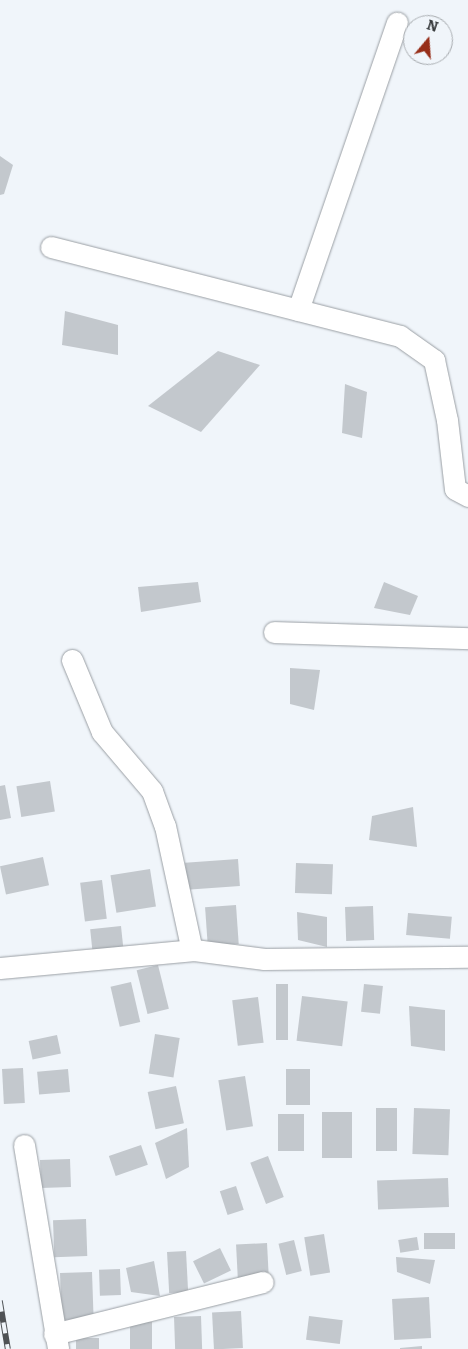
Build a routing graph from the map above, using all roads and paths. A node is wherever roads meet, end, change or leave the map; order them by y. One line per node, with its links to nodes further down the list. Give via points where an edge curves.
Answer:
1 (397, 23): 3 (street)
2 (51, 247): 3 (street)
3 (298, 310): 4 (street, via 400,336 434,360 447,420 455,489)
4 (468, 496)
5 (274, 632): 6 (street)
6 (468, 638)
7 (72, 660): 8 (street, via 102,732 152,791 165,826)
8 (194, 950): 9 (street, via 264,959); 10 (street)
9 (468, 957)
10 (0, 968)
11 (24, 1145): 13 (street)
12 (263, 1282): 13 (street)
13 (56, 1341)

